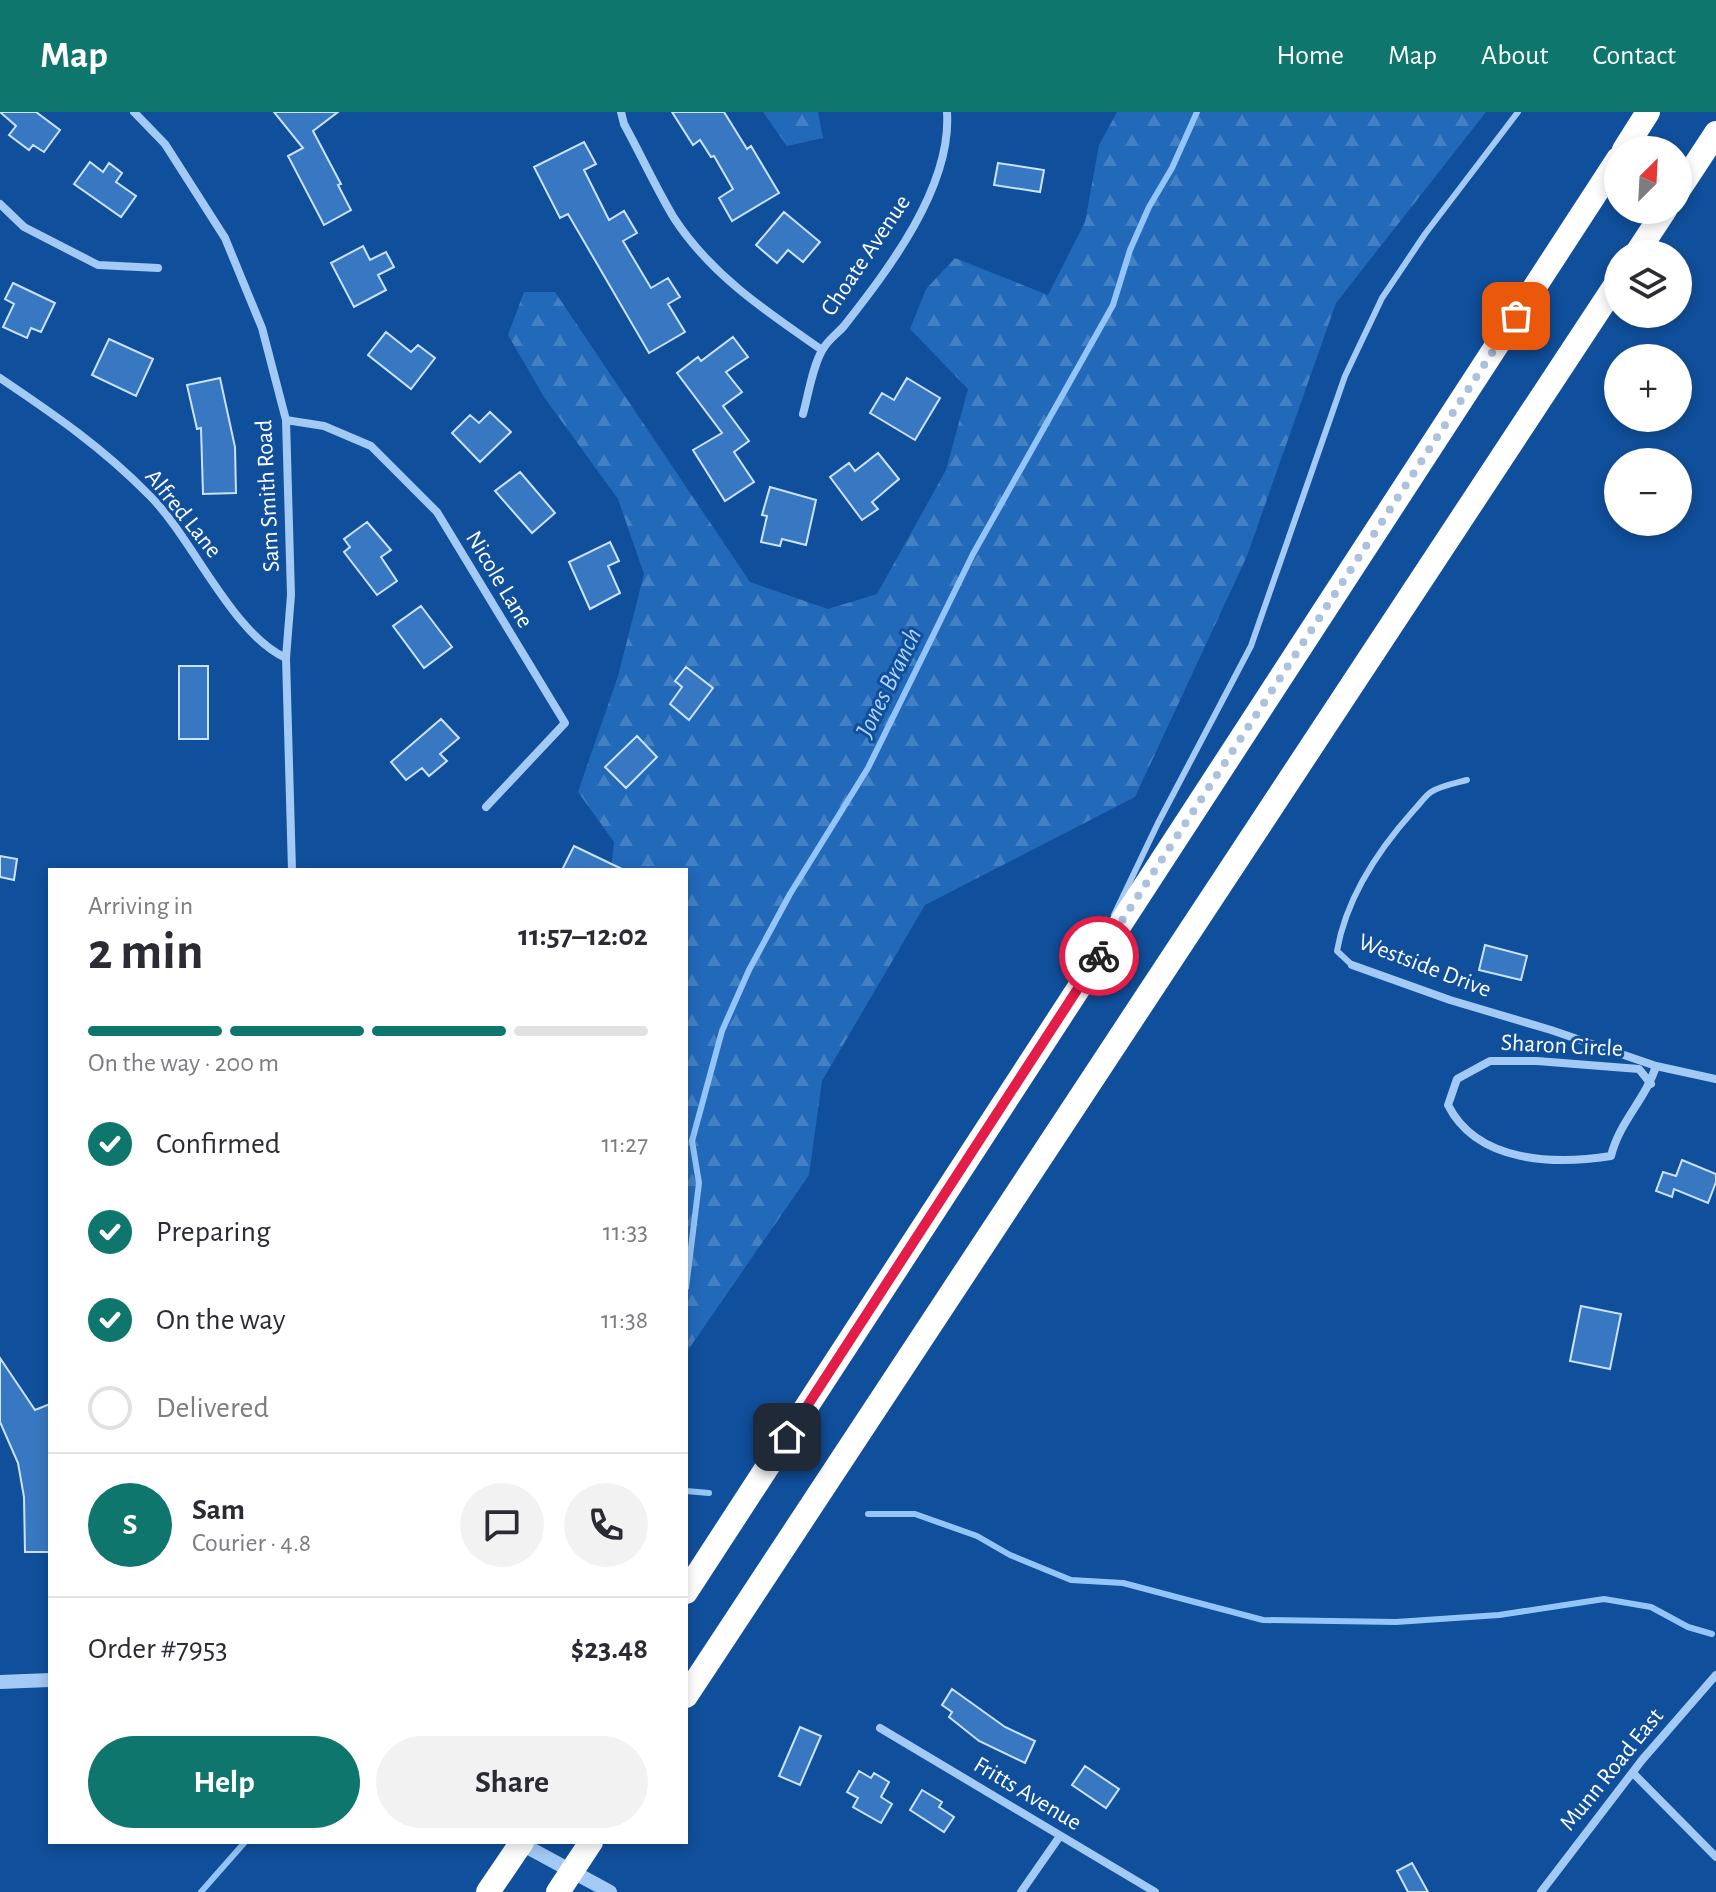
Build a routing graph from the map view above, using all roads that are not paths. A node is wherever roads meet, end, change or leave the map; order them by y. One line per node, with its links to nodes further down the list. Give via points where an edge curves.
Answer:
1 (134, 112): 16 (street, Sam Smith Road, via 165,144 225,238 262,328)
2 (621, 112): 13 (street, via 675,219 710,262 750,300)
3 (947, 112): 13 (street, Choate Avenue, via 940,170 924,206 901,247)
4 (1518, 112): 22 (lane, via 1382,298 1345,376 1251,646 1127,882)
5 (1648, 112): 7 (highway)
6 (1716, 133): 8 (highway)
7 (1633, 136)
8 (1692, 170)
9 (1604, 181): 22 (highway)
10 (0, 204): 11 (street, via 24,227 98,265)
11 (158, 268)
12 (1604, 302): 30 (highway)
13 (822, 350): 15 (street, Choate Avenue)
14 (0, 378): 17 (street, Alfred Lane, via 83,434 152,497 242,621 275,654)
15 (803, 414)
16 (286, 420): 17 (street, Sam Smith Road, via 291,595); 19 (street, Nicole Lane, via 324,426 371,446 437,512 565,723)
17 (286, 658): 20 (street, Sam Smith Road)
18 (1467, 780): 21 (lane, Westside Drive, via 1431,792 1366,877 1340,931 1337,951)
19 (486, 807)
20 (292, 868)
21 (1352, 965): 23 (street, Westside Drive)
22 (1089, 973): 26 (highway)
23 (1656, 1066): 24 (street, Westside Drive); 25 (street, Sharon Circle)
24 (1716, 1079)
25 (1651, 1084): 25 (street, Sharon Circle, via 1639,1069 1615,1065 1490,1061 1457,1079 1448,1105 1480,1141 1513,1155 1557,1162 1611,1156 1634,1106)
26 (688, 1589)
27 (1716, 1675): 32 (street, Munn Road East)
28 (48, 1680): 29 (street)
29 (0, 1682)
30 (688, 1693)
31 (880, 1728): 33 (street, Fritts Avenue)
32 (1633, 1773): 37 (street); 43 (street, Munn Road East)
33 (1060, 1836): 41 (street); 42 (street, Fritts Avenue)
34 (519, 1844): 38 (highway)
35 (524, 1844): 40 (street)
36 (590, 1844): 39 (highway)
37 (1716, 1857)
38 (488, 1892)
39 (558, 1892)
40 (610, 1892)
41 (1021, 1892)
42 (1155, 1892)
43 (1541, 1892)

